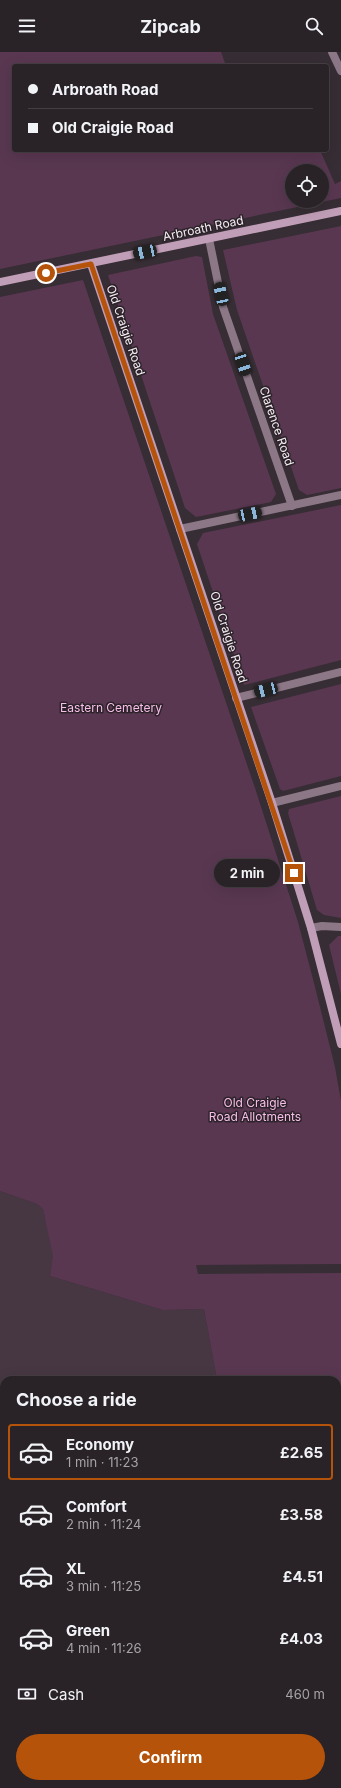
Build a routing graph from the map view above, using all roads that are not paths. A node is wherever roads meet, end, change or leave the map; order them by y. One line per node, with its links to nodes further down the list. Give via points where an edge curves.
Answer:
1 (332, 52): 2 (street)
2 (341, 71)
3 (341, 211): 4 (street, Arbroath Road)
4 (209, 239): 5 (street, Arbroath Road); 8 (street, Clarence Road, via 224,307)
5 (91, 264): 6 (street, Arbroath Road); 9 (street, Old Craigie Road)
6 (0, 282)
7 (341, 495): 8 (street)
8 (292, 506): 9 (street)
9 (180, 529): 11 (street, Old Craigie Road)
10 (341, 672): 11 (street)
11 (236, 698): 13 (street, Old Craigie Road)
12 (341, 786): 13 (street)
13 (272, 803): 15 (street, Old Craigie Road)
14 (341, 927): 15 (street)
15 (312, 928): 16 (street, Old Craigie Road)
16 (341, 1044)

